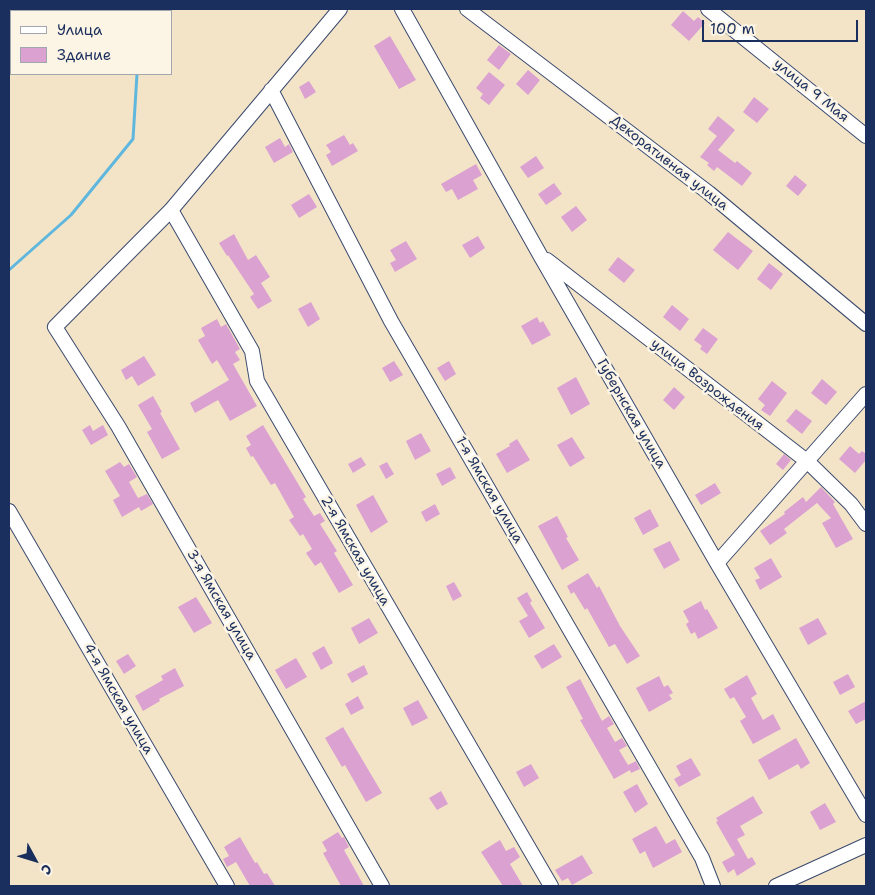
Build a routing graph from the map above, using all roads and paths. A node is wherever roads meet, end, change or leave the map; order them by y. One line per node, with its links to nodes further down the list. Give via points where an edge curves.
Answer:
1 (340, 9): 5 (street)
2 (402, 9): 8 (street, Губернская улица)
3 (466, 9): 9 (street, Декоративная улица, via 709,193)
4 (708, 9): 6 (street, улица 9 Мая)
5 (271, 90): 7 (street); 20 (street, 1-я Ямская улица, via 391,321 702,858)
6 (866, 136)
7 (171, 210): 18 (street, 3-я Ямская улица, via 55,327 118,426); 19 (street, 2-я Ямская улица, via 252,351 257,381)
8 (540, 255): 11 (street, улица Возрождения); 14 (street, Губернская улица)
9 (866, 324)
10 (866, 394): 11 (street)
11 (808, 462): 13 (street, улица Возрождения, via 851,504); 14 (street)
12 (9, 511): 17 (street, 4-я Ямская улица)
13 (866, 524)
14 (717, 563): 15 (street, Губернская улица)
15 (866, 815)
16 (866, 845): 21 (street)
17 (226, 886)
18 (382, 886)
19 (551, 886)
20 (713, 886)
21 (776, 886)

